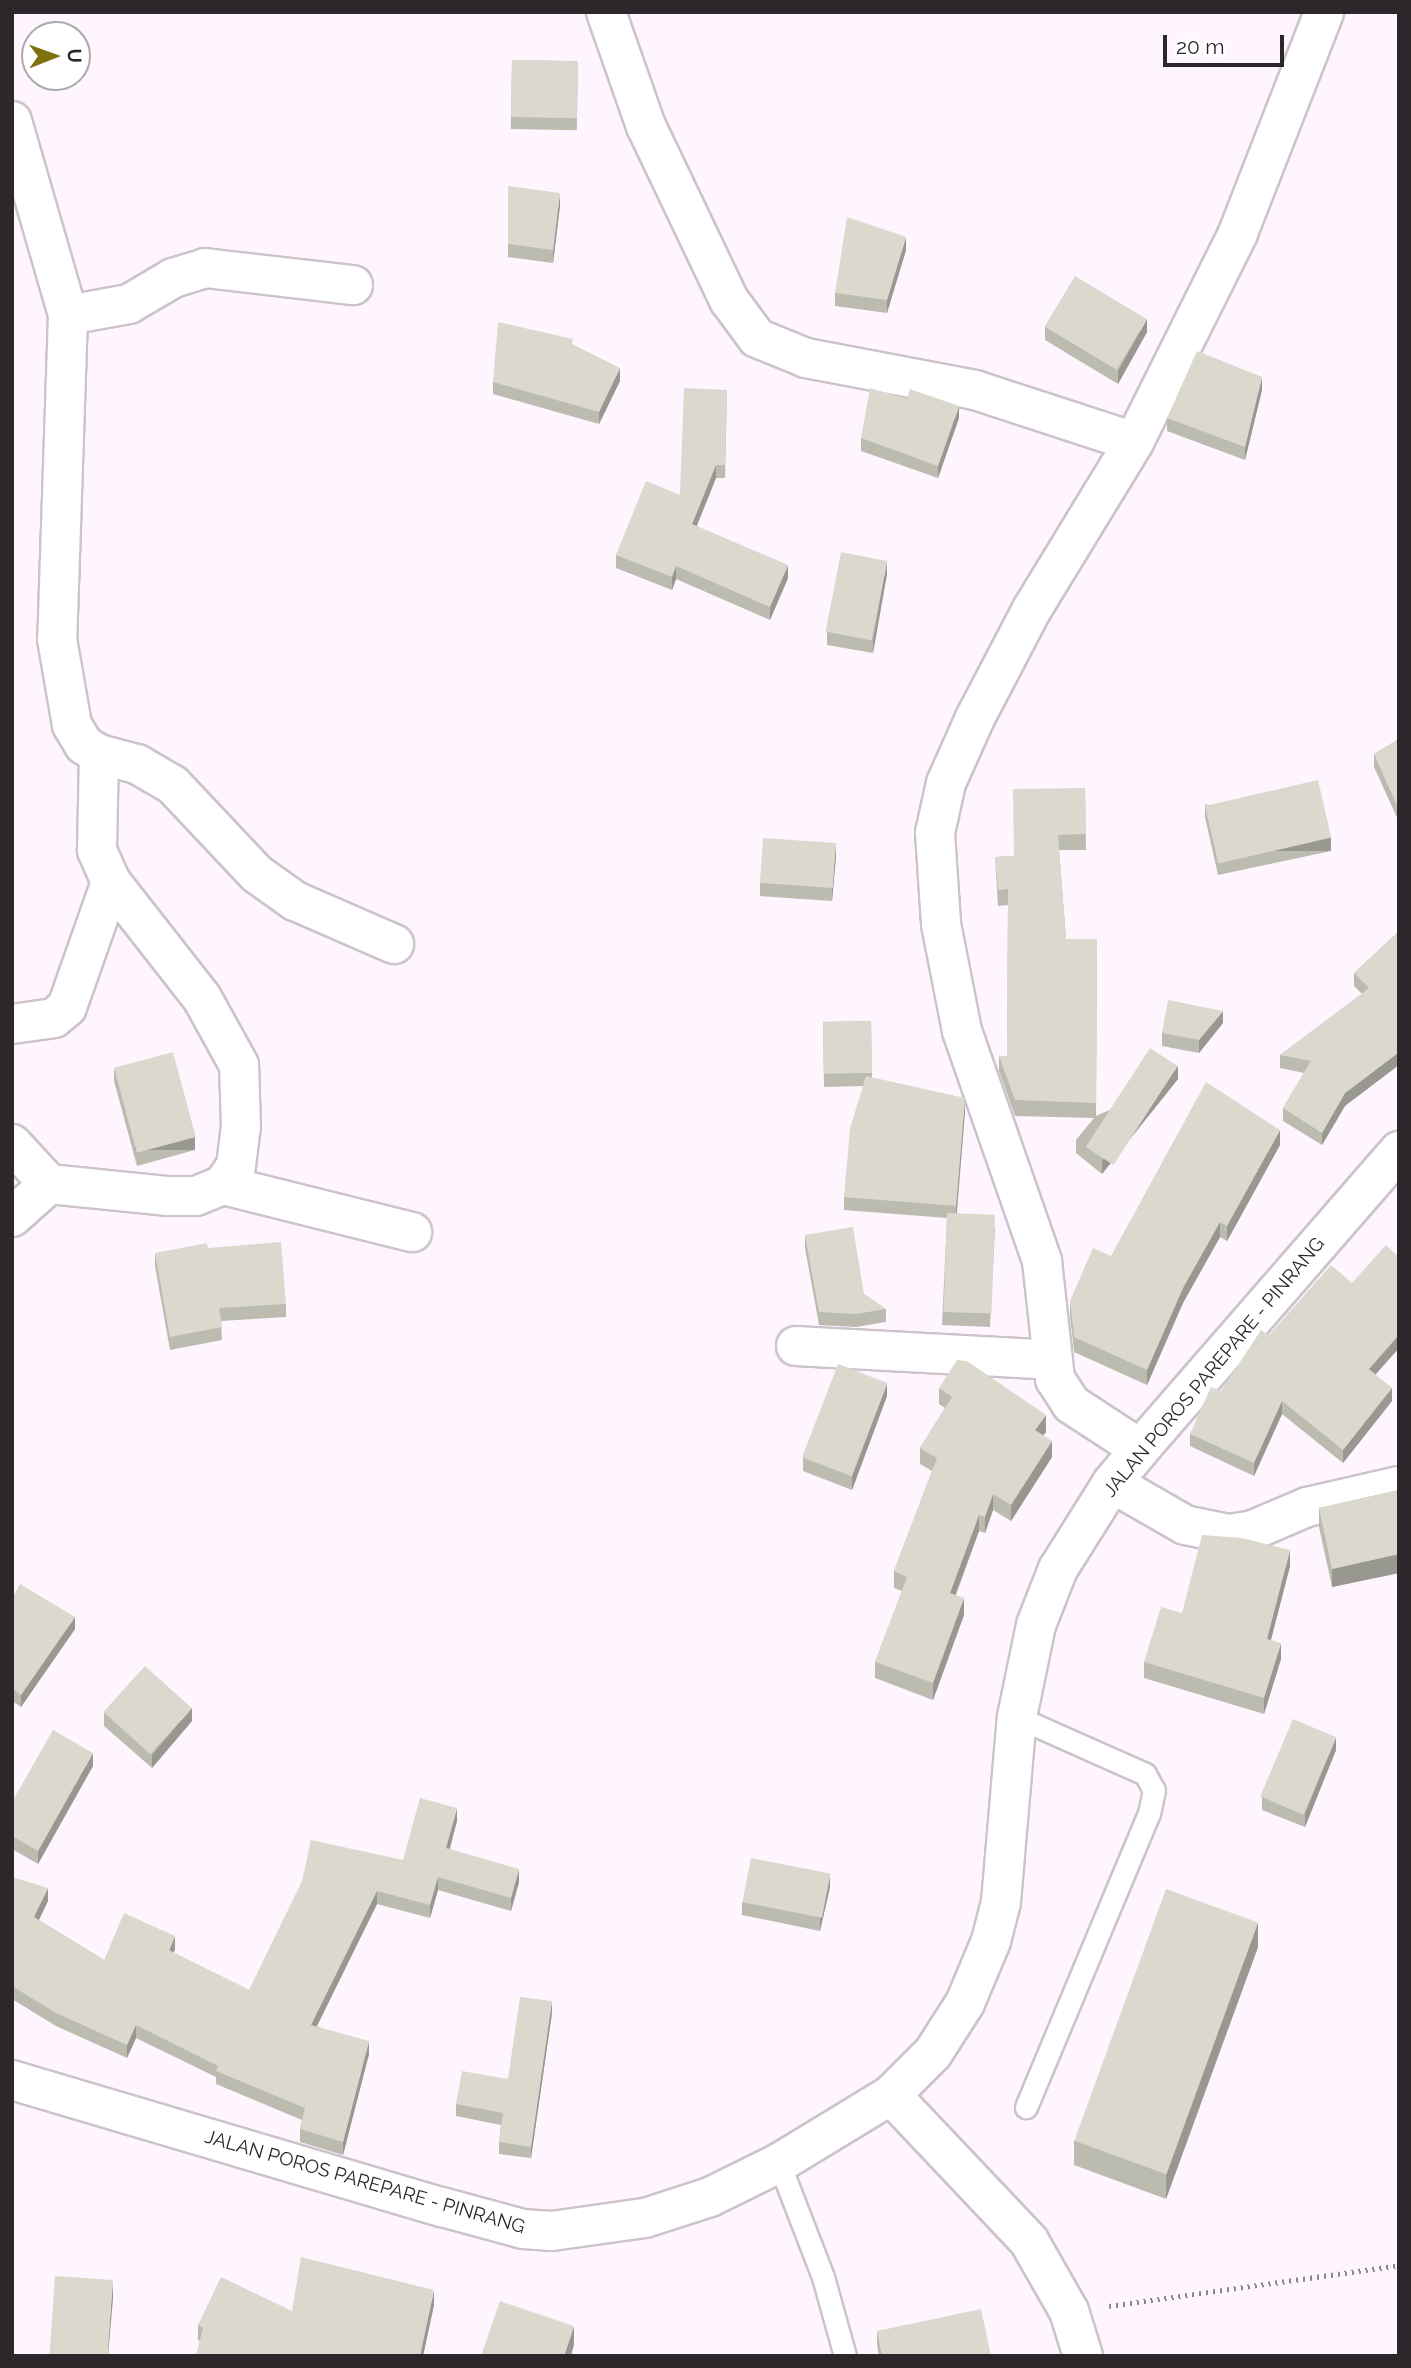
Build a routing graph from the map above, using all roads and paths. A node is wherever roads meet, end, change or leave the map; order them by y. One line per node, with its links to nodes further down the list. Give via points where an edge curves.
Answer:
1 (606, 12): 6 (main road, via 646,126 729,300 757,338 806,358 975,390)
2 (1324, 12): 6 (main road, via 1238,233)
3 (12, 121): 5 (main road)
4 (353, 285): 5 (main road, via 205,268 173,278 129,304)
5 (68, 315): 7 (main road, via 57,639 72,725 84,745)
6 (1134, 442): 18 (main road, via 1031,609 975,718 946,783 935,833 941,924 962,1031 1042,1261)
7 (99, 754): 8 (main road, via 97,850); 9 (main road, via 137,764 165,779 257,874 295,901)
8 (111, 882): 10 (main road, via 67,1007 54,1018); 14 (main road, via 202,998 239,1065 238,1153 236,1166)
9 (394, 944)
10 (12, 1024)
11 (12, 1144): 13 (main road)
12 (1399, 1151): 19 (main road, JALAN POROS PAREPARE - PINRANG)
13 (49, 1184): 14 (main road, via 168,1196 196,1196); 15 (main road)
14 (223, 1185): 16 (main road)
15 (12, 1217)
16 (412, 1232)
17 (796, 1346): 18 (main road)
18 (1051, 1360): 19 (main road, via 1055,1379 1071,1404)
19 (1140, 1449): 20 (main road, JALAN POROS PAREPARE - PINRANG)
20 (1112, 1483): 21 (main road, via 1185,1525 1228,1534 1253,1530 1307,1507); 22 (main road, JALAN POROS PAREPARE - PINRANG, via 1058,1569 1036,1625)
21 (1399, 1486)
22 (1017, 1717): 24 (main road, JALAN POROS PAREPARE - PINRANG, via 1001,1902 991,1941 965,2003 933,2053); 25 (lane, via 1145,1774 1154,1790 1154,1800)
23 (12, 2080): 26 (main road, JALAN POROS PAREPARE - PINRANG, via 523,2229 596,2228 645,2218 710,2197)
24 (891, 2095): 26 (main road, JALAN POROS PAREPARE - PINRANG); 28 (main road, via 1029,2241)
25 (1026, 2108)
26 (779, 2163): 29 (lane, via 823,2277)
27 (1399, 2265): 28 (path)
28 (1069, 2311): 30 (main road)
29 (845, 2356)
30 (1083, 2356)

